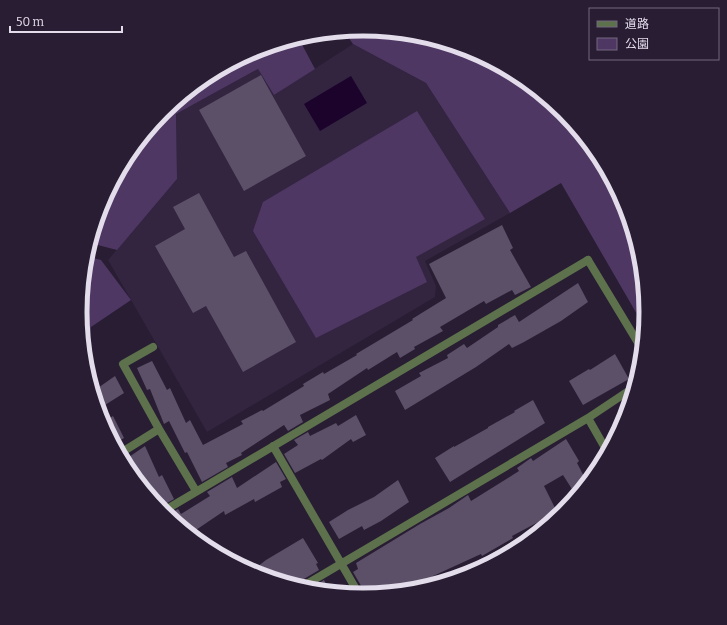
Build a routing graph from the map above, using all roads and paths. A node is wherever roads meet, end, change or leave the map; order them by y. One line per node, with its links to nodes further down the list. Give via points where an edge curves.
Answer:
1 (638, 343): 6 (street, via 588,260)
2 (153, 347): 5 (street, via 123,364)
3 (629, 391): 4 (street)
4 (588, 418): 7 (street); 11 (street)
5 (159, 429): 8 (street); 9 (street)
6 (273, 446): 9 (street); 11 (street)
7 (605, 447)
8 (124, 451)
9 (196, 491): 10 (street)
10 (168, 508)
11 (341, 564): 12 (street); 13 (street)
12 (308, 583)
13 (356, 589)

